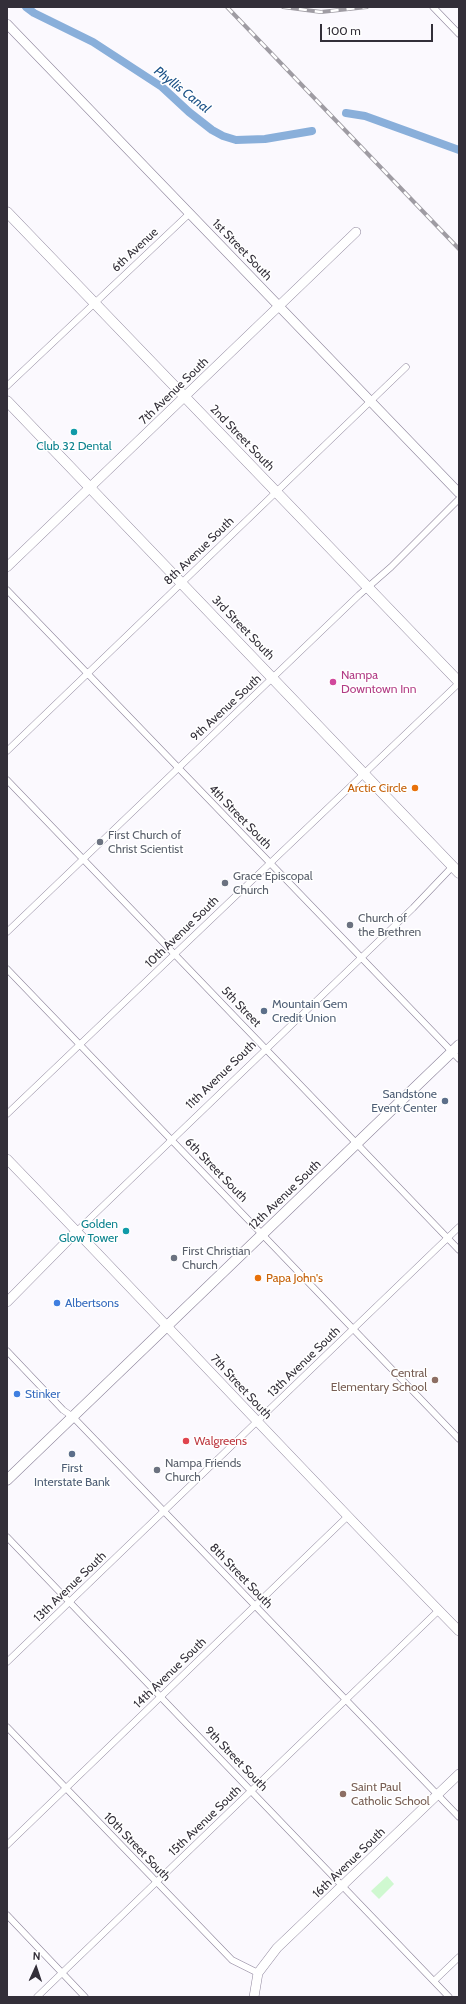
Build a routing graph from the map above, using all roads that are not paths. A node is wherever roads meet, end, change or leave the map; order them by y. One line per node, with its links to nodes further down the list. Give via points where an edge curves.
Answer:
1 (433, 7): 3 (street)
2 (7, 24): 5 (street, 1st Street South)
3 (459, 34)
4 (7, 212): 7 (main road, 2nd Street South)
5 (190, 213): 7 (street, 6th Avenue); 8 (street, 1st Street South)
6 (356, 232): 8 (street, 7th Avenue South)
7 (94, 302): 10 (street, 6th Avenue); 11 (main road, 2nd Street South)
8 (279, 305): 11 (street, 7th Avenue South); 12 (street, 1st Street South)
9 (406, 367): 12 (street, 8th Avenue South)
10 (7, 386)
11 (185, 397): 14 (street, 7th Avenue South); 15 (main road, 2nd Street South)
12 (371, 400): 15 (street, 8th Avenue South); 16 (street, 1st Street South)
13 (7, 401): 14 (main road, 3rd Street South)
14 (90, 488): 18 (street, 7th Avenue South); 19 (main road, 3rd Street South)
15 (276, 491): 19 (street, 8th Avenue South); 20 (main road, 2nd Street South)
16 (459, 493)
17 (459, 499): 20 (street, 9th Avenue South)
18 (7, 567)
19 (182, 583): 22 (street, 8th Avenue South); 23 (main road, 3rd Street South)
20 (368, 587): 23 (street, 9th Avenue South); 24 (main road, 2nd Street South)
21 (7, 590): 22 (street, 4th Street South)
22 (87, 674): 25 (street, 8th Avenue South); 26 (street, 4th Street South)
23 (273, 678): 26 (street, 9th Avenue South); 27 (main road, 3rd Street South)
24 (459, 682): 27 (street, 10th Avenue South)
25 (7, 751)
26 (178, 768): 29 (street, 9th Avenue South); 30 (street, 4th Street South)
27 (364, 773): 30 (street, 10th Avenue South); 31 (main road, 3rd Street South)
28 (7, 780): 29 (street, 5th Street)
29 (83, 859): 32 (street, 9th Avenue South); 33 (street, 5th Street)
30 (270, 863): 33 (street, 10th Avenue South); 34 (street, 4th Street South)
31 (457, 866): 34 (street, 11th Avenue South)
32 (7, 932)
33 (175, 954): 36 (street, 10th Avenue South); 37 (street, 5th Street)
34 (361, 958): 37 (street, 11th Avenue South); 38 (street, 4th Street South)
35 (7, 969): 36 (street, 6th Street South)
36 (80, 1044): 39 (street, 10th Avenue South); 40 (street, 6th Street South)
37 (266, 1049): 40 (street, 11th Avenue South); 41 (street, 5th Street)
38 (457, 1052): 41 (main road, 12th Avenue South)
39 (7, 1114)
40 (172, 1140): 44 (street, 11th Avenue South); 45 (street, 6th Street South)
41 (358, 1144): 45 (main road, 12th Avenue South); 46 (street, 5th Street)
42 (7, 1159): 44 (street, 7th Street South)
43 (459, 1227): 46 (street, 13th Avenue South)
44 (77, 1231): 48 (street, 11th Avenue South); 49 (street, 7th Street South)
45 (262, 1234): 49 (main road, 12th Avenue South); 50 (street, 6th Street South)
46 (448, 1238): 47 (street, 5th Street); 50 (street, 13th Avenue South)
47 (459, 1250)
48 (7, 1302)
49 (168, 1326): 52 (main road, 12th Avenue South); 53 (street, 7th Street South)
50 (353, 1329): 53 (street, 13th Avenue South); 54 (street, 6th Street South)
51 (7, 1351): 52 (street, 8th Street South)
52 (73, 1417): 55 (main road, 12th Avenue South); 56 (street, 8th Street South)
53 (257, 1422): 56 (street, 13th Avenue South); 57 (street, 7th Street South)
54 (459, 1439)
55 (7, 1480)
56 (164, 1511): 59 (street, 13th Avenue South); 60 (street, 8th Street South)
57 (348, 1516): 60 (street, 14th Avenue South); 61 (street, 7th Street South)
58 (7, 1537): 59 (street, 9th Street South)
59 (70, 1602): 63 (street, 13th Avenue South); 64 (street, 9th Street South)
60 (255, 1606): 64 (street, 14th Avenue South); 65 (street, 8th Street South)
61 (439, 1610): 62 (street, 7th Street South); 65 (street, 15th Avenue South)
62 (459, 1631)
63 (7, 1662)
64 (160, 1697): 68 (street, 14th Avenue South); 69 (street, 9th Street South)
65 (346, 1700): 69 (street, 15th Avenue South); 70 (street, 8th Street South)
66 (7, 1727): 68 (street, 10th Street South)
67 (459, 1774): 70 (street, 16th Avenue South)
68 (66, 1788): 72 (street, 14th Avenue South); 73 (street, 10th Street South)
69 (251, 1792): 73 (street, 15th Avenue South); 74 (street, 9th Street South)
70 (438, 1795): 71 (street, 8th Street South); 74 (street, 16th Avenue South)
71 (459, 1817)
72 (7, 1845)
73 (157, 1882): 77 (street, 15th Avenue South); 78 (street, 10th Street South, via 232,1960)
74 (343, 1886): 78 (street, 16th Avenue South, via 277,1948); 79 (street, 9th Street South)
75 (7, 1915): 77 (street)
76 (459, 1957): 79 (street)
77 (62, 1973): 80 (street, 15th Avenue South); 81 (street)
78 (258, 1973): 82 (street)
79 (434, 1981): 83 (street, 9th Street South)
80 (37, 1997)
81 (85, 1997)
82 (254, 1997)
83 (449, 1997)

